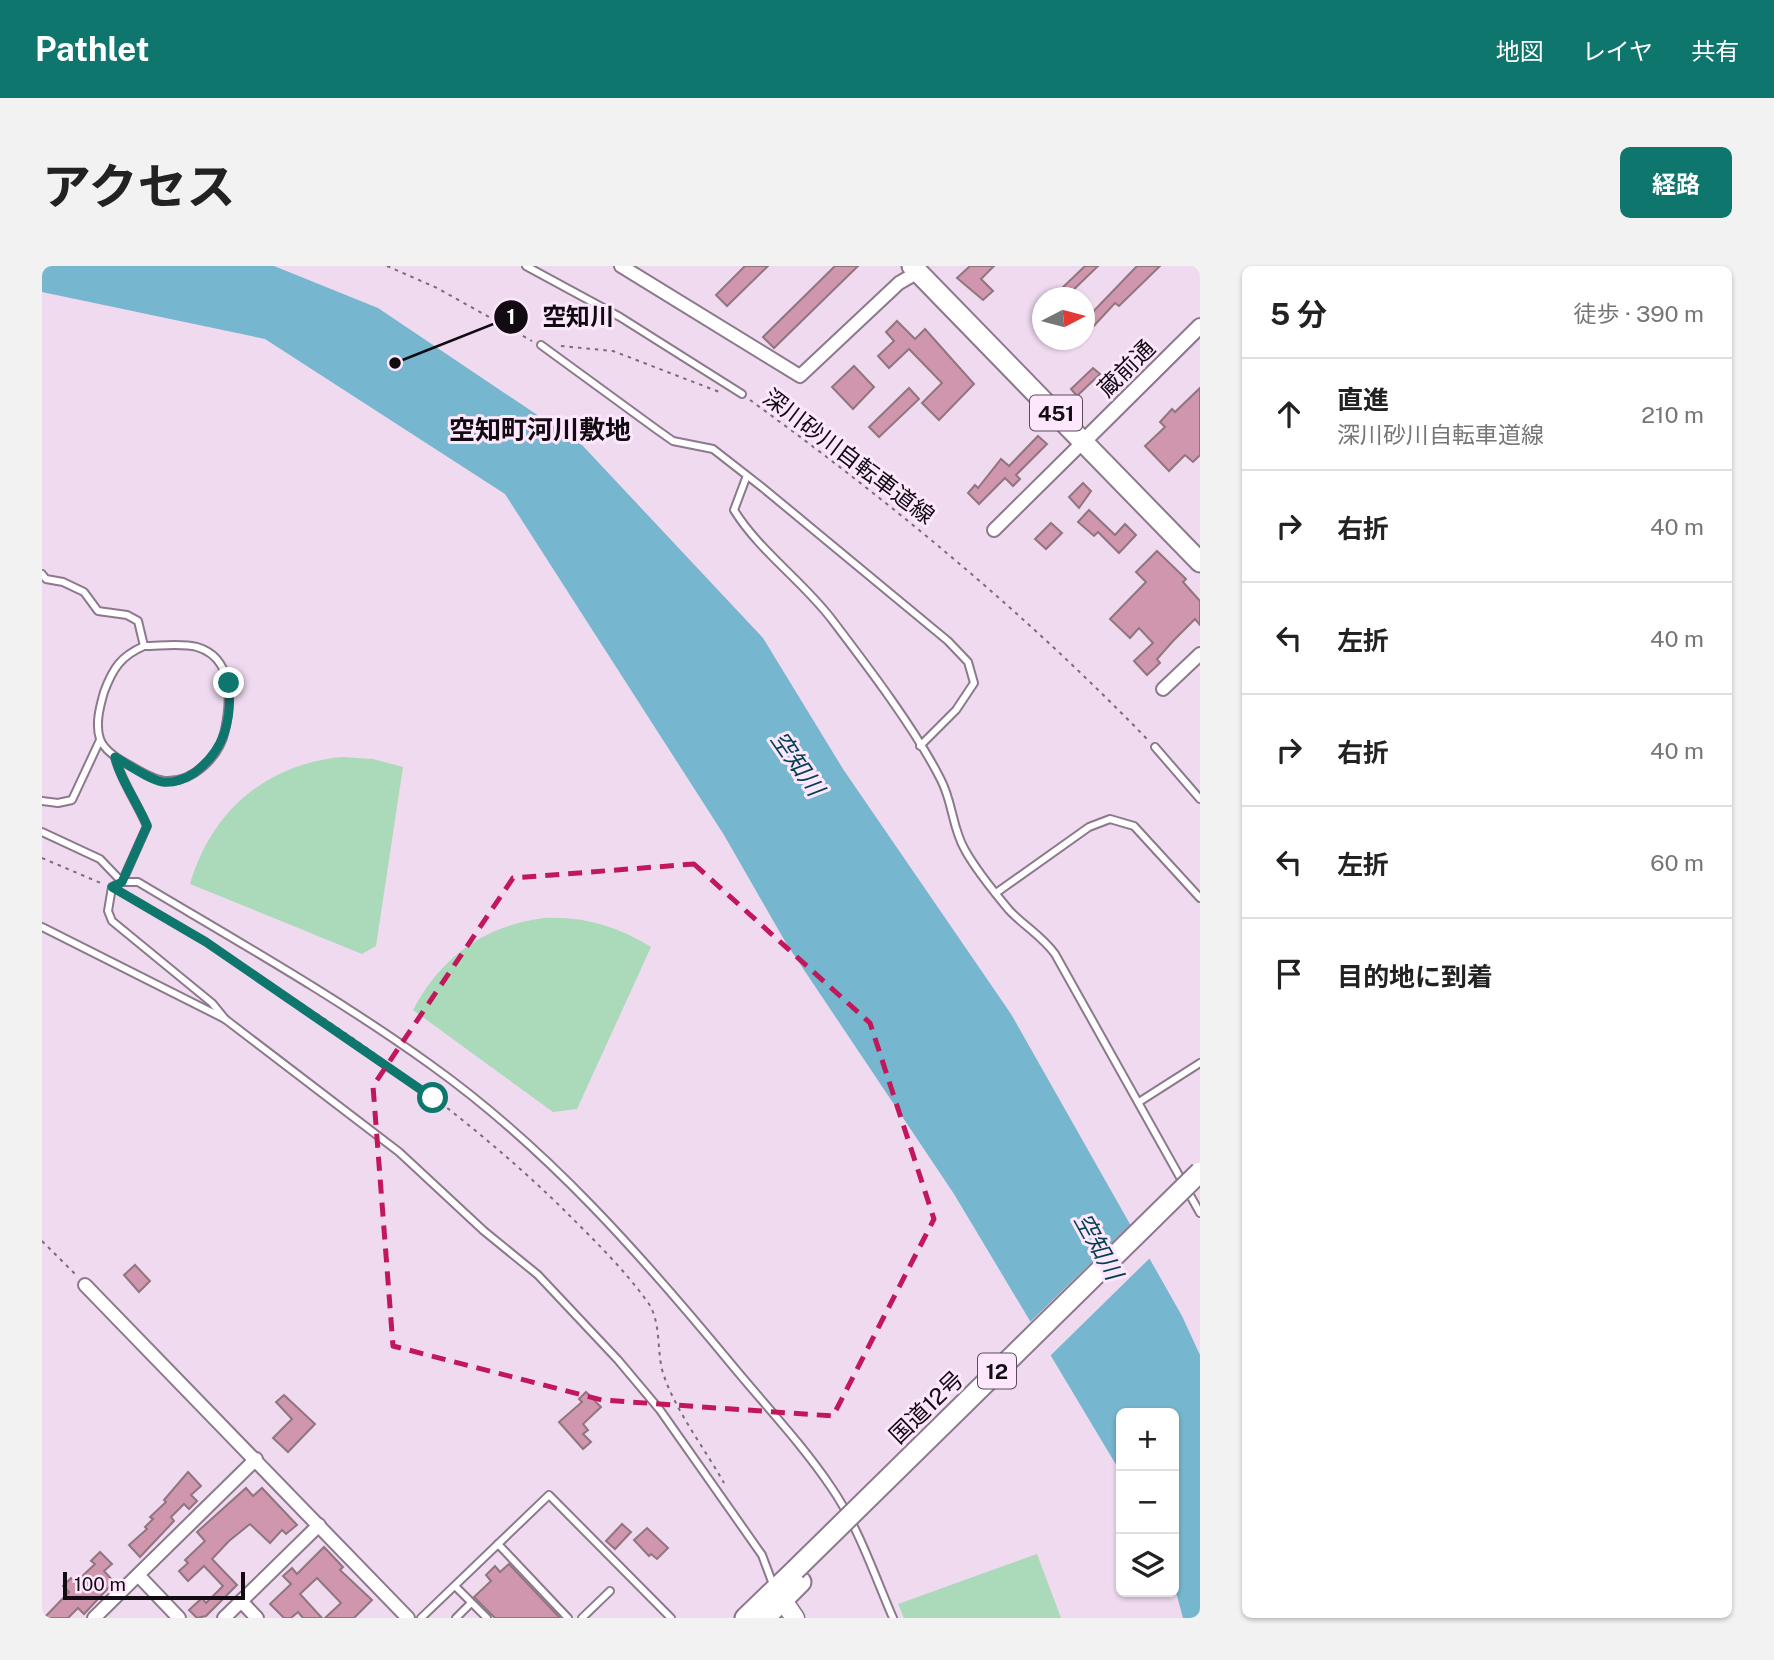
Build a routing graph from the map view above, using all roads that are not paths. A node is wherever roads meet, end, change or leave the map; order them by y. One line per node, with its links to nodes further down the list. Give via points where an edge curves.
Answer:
1 (526, 266): 6 (lane, via 620,317)
2 (621, 266): 3 (street, via 800,376)
3 (918, 268): 7 (highway, 451)
4 (1200, 326): 7 (street, 蔵前通)
5 (541, 345): 8 (lane, via 673,441 713,449)
6 (742, 394)
7 (1084, 441): 9 (street); 10 (highway, 451)
8 (746, 478): 17 (lane, via 734,510 743,525 832,620); 17 (lane, via 838,548 968,662 974,683 956,710)
9 (994, 530)
10 (1200, 562)
11 (44, 577): 12 (lane); 13 (lane, via 84,592 98,611 138,621)
12 (42, 589)
13 (144, 646): 16 (lane, via 124,655 108,680 99,710); 19 (lane, via 199,648 218,663 229,683 224,735 211,760 186,779 163,782)
14 (1200, 654): 15 (street)
15 (1163, 689)
16 (100, 740): 19 (lane); 21 (lane, via 72,800)
17 (920, 746): 24 (lane, via 941,780 965,851)
18 (1155, 747): 20 (lane)
19 (115, 757): 23 (lane, via 147,826)
20 (1200, 799)
21 (42, 801)
22 (42, 832): 23 (lane, via 100,859)
23 (122, 882): 27 (lane, via 112,887 108,911 112,921 212,1003); 58 (lane, via 138,882 354,1012 434,1067 591,1203 669,1289 832,1488)
24 (996, 893): 25 (lane, via 1089,827 1111,819 1134,826); 29 (lane, via 1055,954)
25 (1200, 898)
26 (42, 927): 27 (lane)
27 (225, 1019): 41 (lane, via 399,1152 538,1275 660,1410 762,1555)
28 (1200, 1063): 29 (lane)
29 (1139, 1101): 32 (lane)
30 (1200, 1172): 38 (highway, 国道12号 / 12, bridge)
31 (1200, 1190): 38 (highway, 国道12号 / 12)
32 (1200, 1213)
33 (85, 1285): 34 (street)
34 (256, 1459): 35 (street); 37 (street)
35 (319, 1525): 42 (street); 48 (street)
36 (498, 1544): 39 (lane); 52 (lane); 54 (lane, via 549,1495)
37 (138, 1575): 44 (street); 45 (street)
38 (798, 1576): 41 (highway, 国道12号 / 12)
39 (455, 1586): 43 (lane); 49 (lane)
40 (610, 1591): 53 (lane)
41 (779, 1595): 55 (highway, 国道12号 / 12); 56 (highway, 国道12号 / 12); 57 (main road)
42 (241, 1601): 46 (street); 47 (street)
43 (471, 1602): 50 (lane); 51 (lane)
44 (94, 1618)
45 (179, 1618)
46 (224, 1618)
47 (257, 1618)
48 (408, 1618)
49 (421, 1618)
50 (456, 1618)
51 (486, 1618)
52 (568, 1618)
53 (582, 1618)
54 (671, 1618)
55 (745, 1618)
56 (765, 1618)
57 (795, 1618)
58 (893, 1618)

